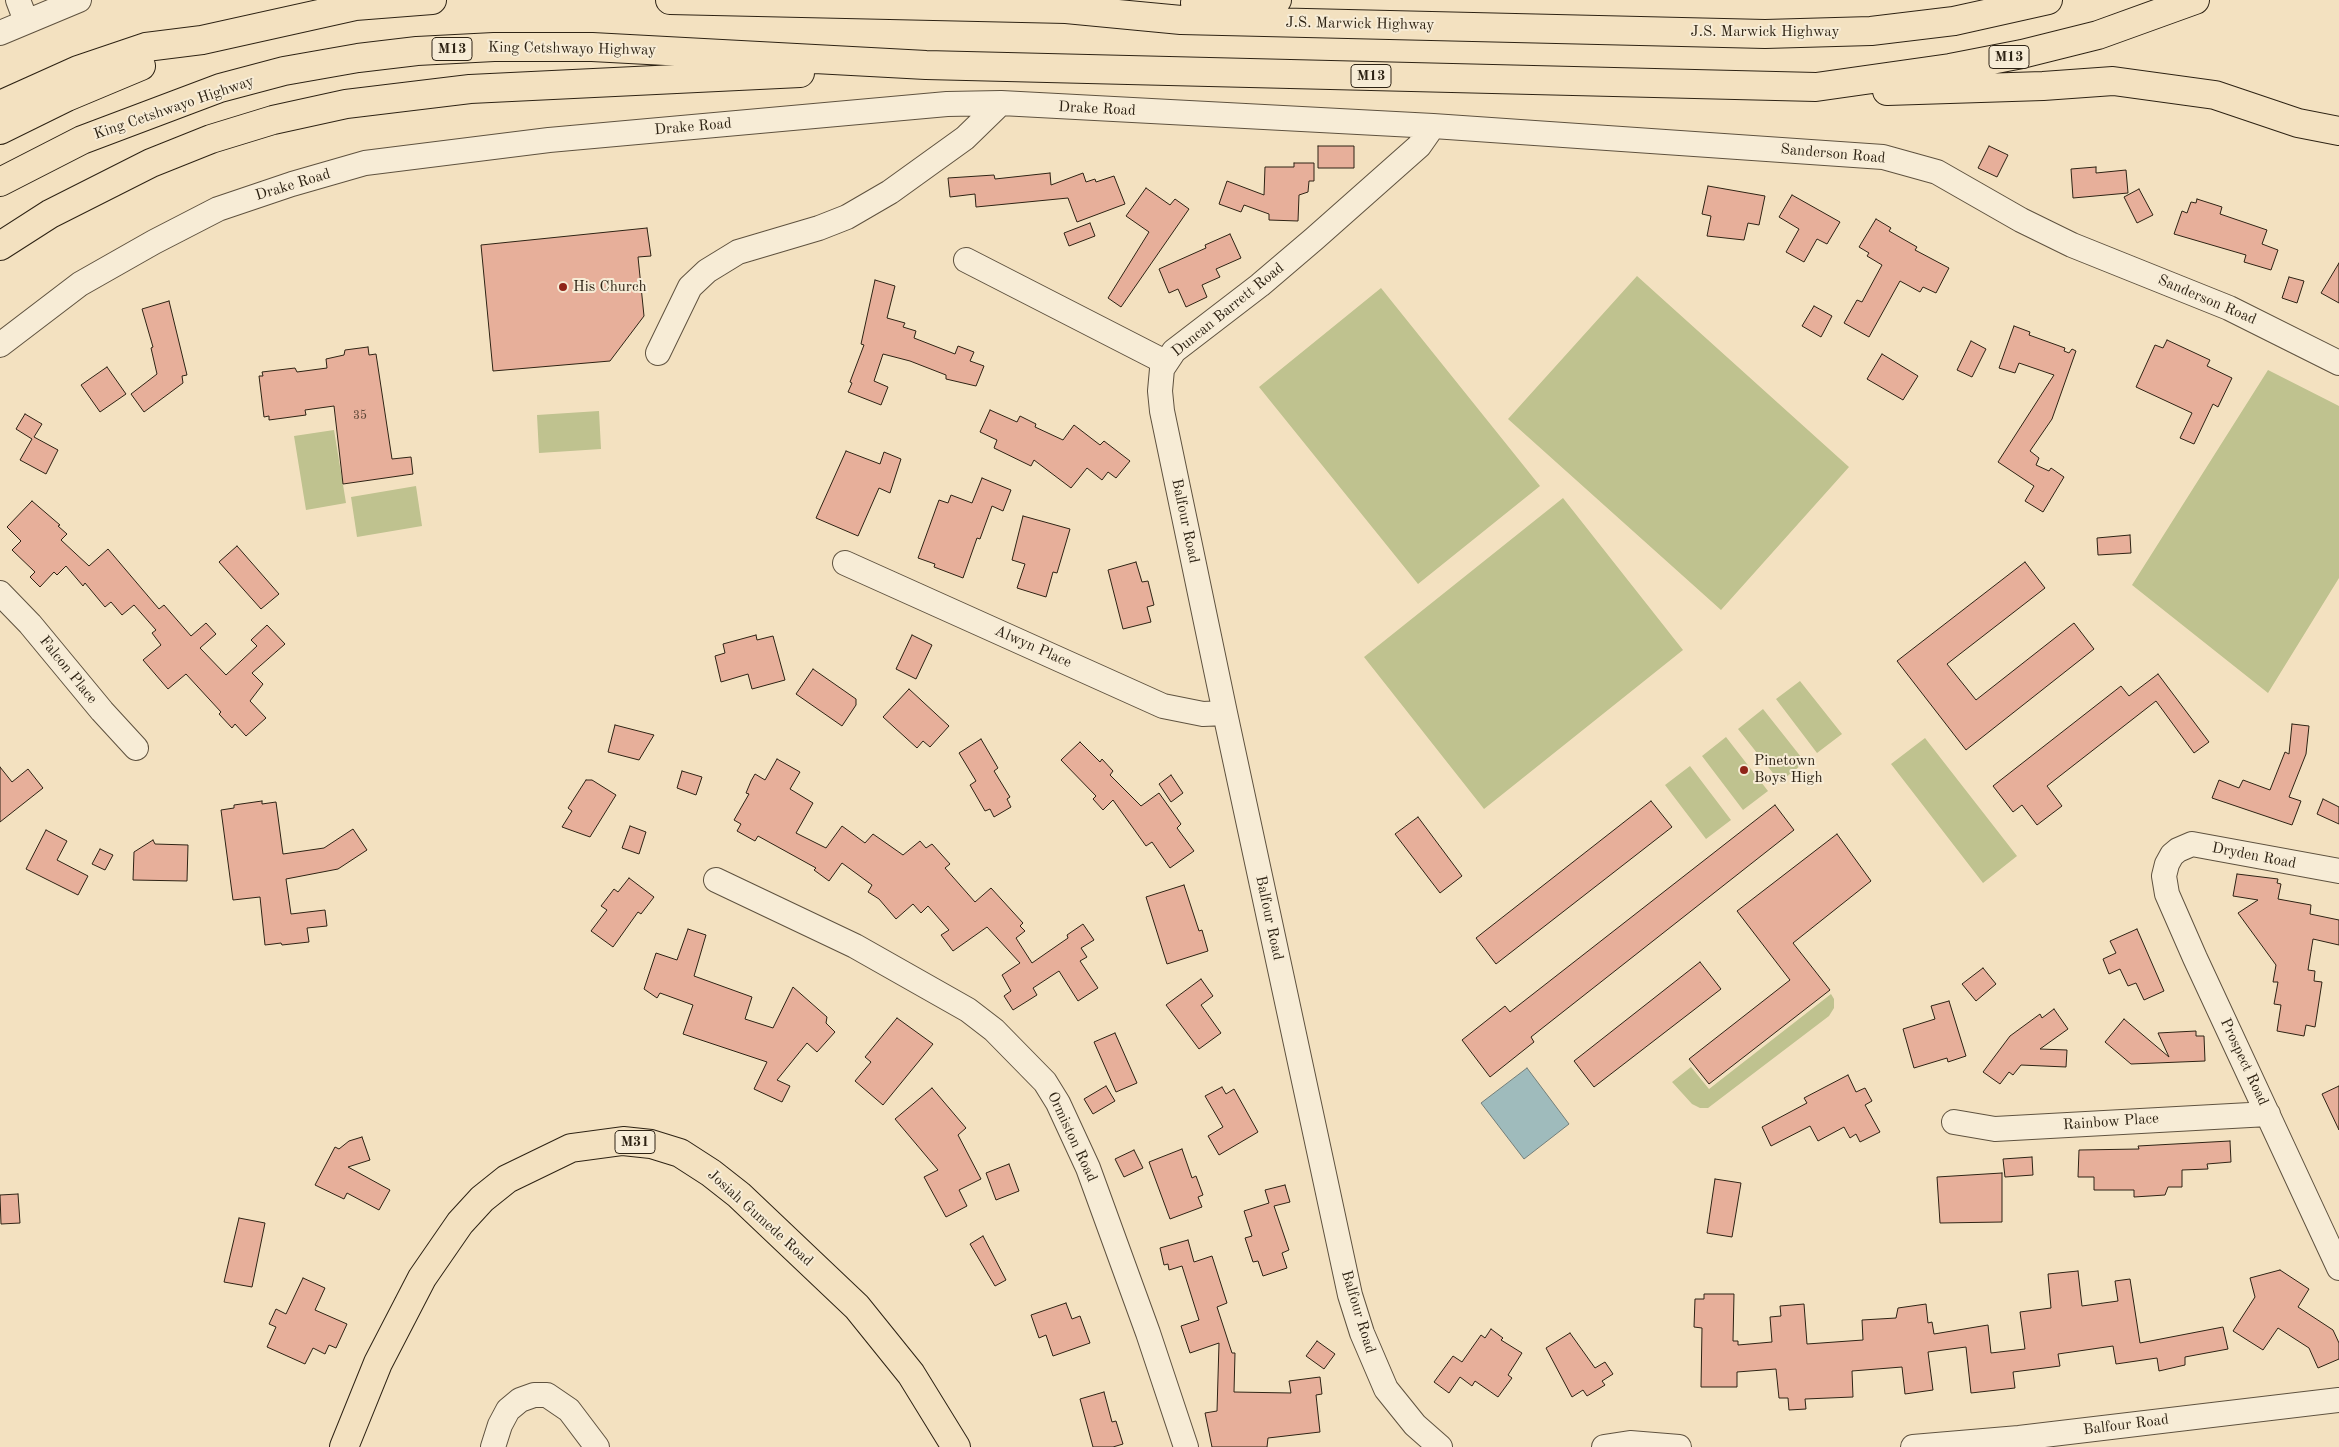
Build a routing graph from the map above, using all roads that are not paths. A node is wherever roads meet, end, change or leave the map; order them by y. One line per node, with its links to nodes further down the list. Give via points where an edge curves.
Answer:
1 (79, 0): 8 (street)
2 (432, 0): 10 (main road, via 354,6)
3 (670, 0): 7 (main road, J.S. Marwick Highway)
4 (1278, 0): 7 (main road)
5 (2048, 0): 7 (main road, J.S. Marwick Highway, via 1936,23 1871,31 1765,34 1181,20)
6 (2195, 0): 12 (main road, M13, via 2098,36 2022,54)
7 (1066, 9)
8 (22, 10): 9 (street)
9 (0, 33)
10 (202, 40): 14 (main road, via 146,47 78,70); 16 (main road, via 67,97)
11 (926, 65): 12 (main road, M13); 18 (main road, King Cetshwayo Highway / M13, via 592,47 494,46 358,58 284,71 220,88 82,140); 19 (main road, via 470,89 346,104 273,120 211,139 151,163 50,214)
12 (1816, 87): 17 (main road, via 1909,90 2113,81 2215,95 2298,123)
13 (1001, 103): 15 (street, Drake Road); 21 (street, Drake Road, via 947,104 559,139 365,163 218,209 80,284); 22 (street, via 933,164 847,217 738,252 707,271 690,287)
14 (0, 105)
15 (1433, 126): 23 (street, Duncan Barrett Road, via 1419,146 1314,239 1260,285 1179,346); 24 (street, Sanderson Road, via 1883,157 1911,164 1938,172 2072,245 2229,308)
16 (0, 130)
17 (2339, 131)
18 (0, 182)
19 (0, 246)
20 (966, 260): 23 (street, Duncan Barrett Road)
21 (0, 345)
22 (658, 353)
23 (1165, 362): 27 (street, Balfour Road, via 1161,383 1162,411)
24 (2339, 363)
25 (846, 563): 27 (street, Alwyn Place, via 1164,706 1203,714)
26 (0, 593): 28 (street, Falcon Place)
27 (1225, 713): 42 (street, Balfour Road, via 1350,1295 1386,1389 1415,1426)
28 (136, 748)
29 (2172, 855): 30 (street, Dryden Road, via 2192,844); 32 (street, Prospect Road, via 2164,876 2167,894)
30 (2339, 871)
31 (716, 880): 41 (street, Ormiston Road, via 855,946 968,1010 994,1030 1045,1082 1088,1168)
32 (2268, 1114): 33 (street, Rainbow Place, via 1995,1129); 34 (street, Prospect Road)
33 (1954, 1122)
34 (2332, 1230): 35 (street, Prospect Road)
35 (2339, 1268)
36 (2339, 1400): 45 (street, Balfour Road)
37 (344, 1447): 40 (main road, Josiah Gumede Road / M31, via 378,1363 413,1295 460,1223 507,1179 571,1148 623,1141 651,1144 680,1153 738,1196 857,1307 911,1374)
38 (493, 1447): 39 (street, via 508,1410 520,1400 534,1395 546,1395 564,1407)
39 (597, 1447)
40 (956, 1447)
41 (1186, 1447)
42 (1440, 1447)
43 (1604, 1447): 44 (street, via 1630,1443)
44 (1679, 1447)
45 (1913, 1447)

